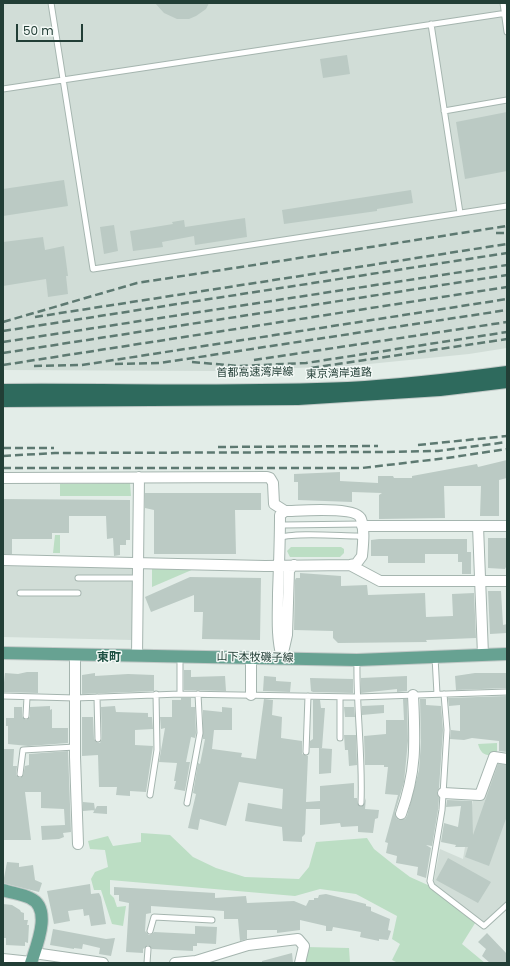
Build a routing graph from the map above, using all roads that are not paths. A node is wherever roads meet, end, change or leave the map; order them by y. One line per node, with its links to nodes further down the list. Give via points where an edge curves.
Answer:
1 (51, 3): 6 (lane)
2 (503, 3): 3 (lane)
3 (506, 13): 4 (lane); 5 (lane)
4 (431, 24): 6 (lane); 9 (lane)
5 (507, 32)
6 (63, 80): 7 (lane); 11 (lane, via 93,269)
7 (3, 89)
8 (507, 100): 9 (lane)
9 (444, 111): 11 (lane)
10 (507, 206): 11 (lane)
11 (460, 213)
12 (507, 369): 15 (highway, 首都高速湾岸線, via 347,384 217,387)
13 (507, 372): 17 (highway, 東京湾岸道路, via 439,381 347,388)
14 (507, 382): 18 (highway, 東京湾岸道路, via 440,390 298,399)
15 (3, 386)
16 (507, 386): 19 (highway, via 434,394 265,403)
17 (3, 390)
18 (3, 401)
19 (3, 404)
20 (139, 477): 21 (street); 22 (street, via 267,477 272,483 274,504); 30 (street)
21 (3, 478)
22 (286, 512): 23 (street, via 352,512 361,518); 26 (street, via 280,515)
23 (362, 525): 24 (street); 26 (lane); 28 (street)
24 (478, 526): 25 (street); 36 (street)
25 (507, 526)
26 (280, 527): 27 (street)
27 (280, 538): 28 (lane); 31 (street)
28 (363, 538): 33 (street, via 362,556 356,564)
29 (3, 560): 30 (street)
30 (138, 562): 31 (street); 44 (street)
31 (279, 565): 32 (street); 47 (street, via 277,636)
32 (294, 565): 33 (street); 47 (street, via 289,570 287,635)
33 (350, 565): 36 (street, via 380,581)
34 (78, 578): 35 (lane)
35 (134, 578)
36 (481, 581): 37 (street); 43 (street)
37 (507, 581)
38 (20, 593): 39 (lane)
39 (78, 594)
40 (3, 653): 42 (main road, 山下本牧磯子線)
41 (507, 654): 43 (main road, 山下本牧磯子線)
42 (75, 655): 44 (main road, 山下本牧磯子線); 64 (street)
43 (483, 655): 48 (main road, 山下本牧磯子線)
44 (137, 656): 45 (main road, 山下本牧磯子線)
45 (180, 657): 46 (main road, 山下本牧磯子線); 52 (lane)
46 (251, 658): 47 (main road, 山下本牧磯子線); 56 (street)
47 (282, 658): 49 (main road, 山下本牧磯子線)
48 (435, 658): 49 (main road, 山下本牧磯子線); 54 (lane)
49 (357, 660): 63 (lane)
50 (507, 692): 55 (lane)
51 (156, 694): 52 (lane); 61 (lane); 73 (lane, via 157,750)
52 (180, 694): 53 (lane)
53 (198, 694): 56 (lane); 75 (lane, via 200,733)
54 (437, 694): 55 (lane); 57 (lane)
55 (444, 694): 72 (lane, via 447,730)
56 (251, 695): 59 (lane)
57 (413, 695): 63 (lane, via 392,698); 76 (street, via 415,759)
58 (3, 696): 60 (lane)
59 (308, 696): 62 (lane); 69 (lane)
60 (27, 697): 64 (lane); 65 (lane)
61 (97, 697): 64 (lane); 67 (lane)
62 (340, 697): 63 (lane); 66 (lane)
63 (356, 697): 74 (lane, via 361,724)
64 (74, 698): 68 (street)
65 (26, 716)
66 (340, 738)
67 (98, 739)
68 (75, 748): 71 (lane, via 23,750); 77 (street)
69 (306, 752)
70 (507, 759): 72 (street, via 494,757 480,795)
71 (20, 774)
72 (443, 793): 79 (lane, via 430,881 432,886 484,926)
73 (150, 795)
74 (361, 802)
75 (187, 803)
76 (402, 814)
77 (78, 844)
78 (3, 890): 84 (main road, via 31,898 38,906 42,924)
79 (507, 905)
80 (212, 920): 81 (lane, via 154,917)
81 (150, 931)
82 (148, 949): 86 (lane)
83 (3, 959): 84 (street)
84 (32, 959): 85 (street)
85 (103, 963)
86 (147, 963)
87 (175, 963): 88 (street, via 196,961 248,945 298,939 304,946)
88 (300, 963)

